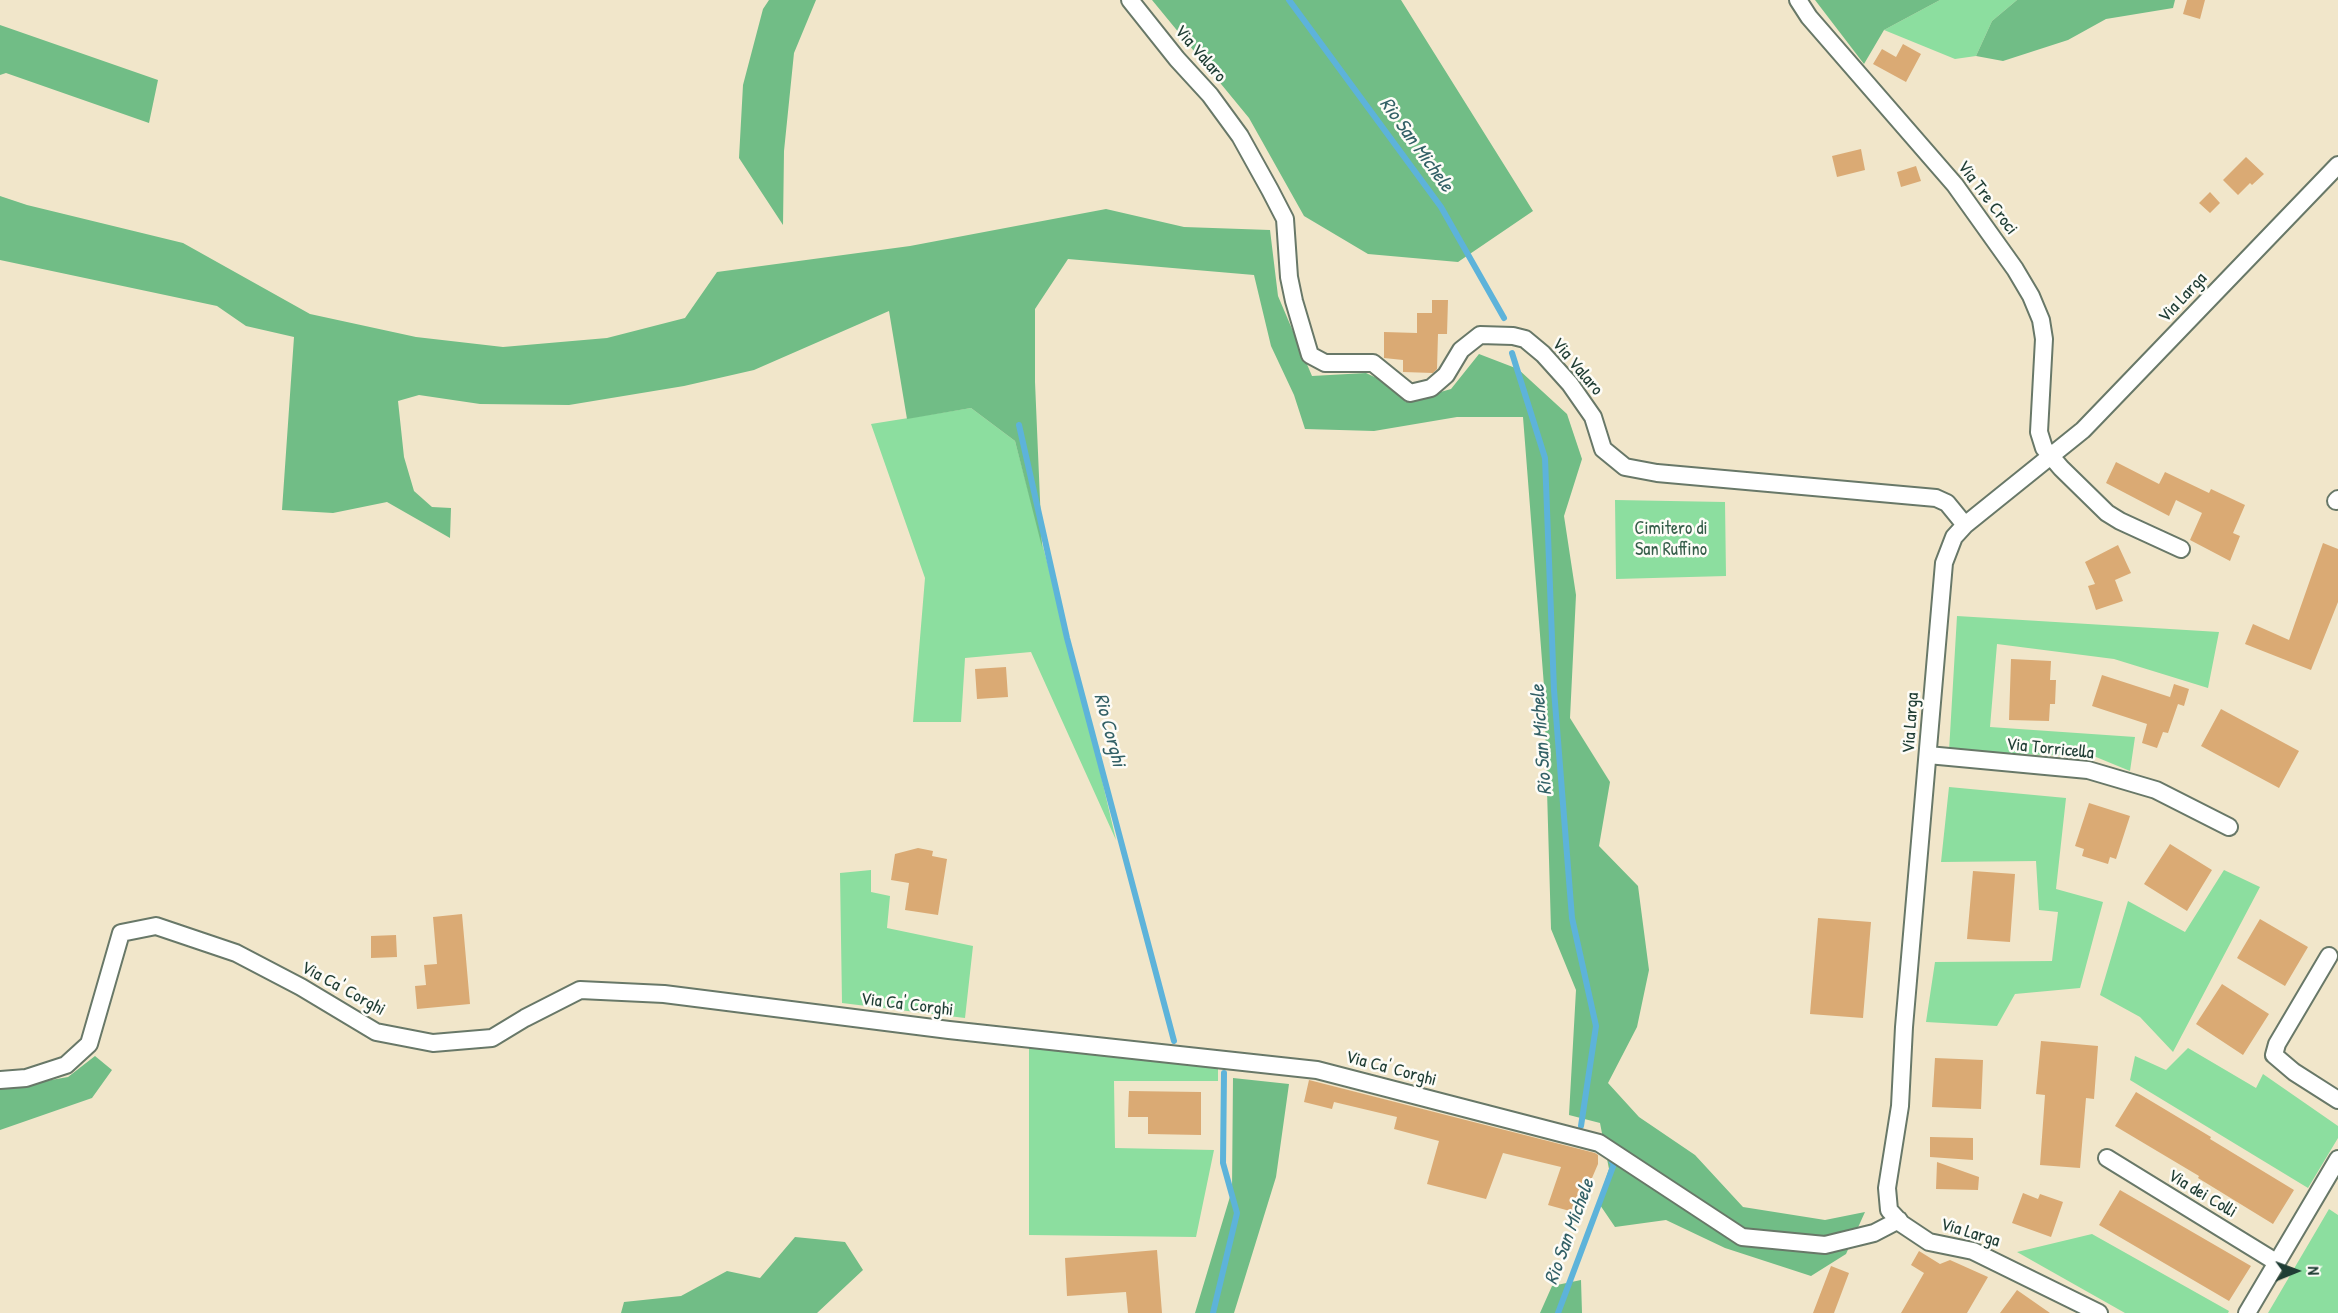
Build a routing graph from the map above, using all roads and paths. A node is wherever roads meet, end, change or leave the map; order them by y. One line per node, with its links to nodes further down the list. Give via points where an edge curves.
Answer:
1 (1130, 0): 5 (street, Via Valaro, via 1240,136 1285,219 1292,293 1310,355 1325,363 1373,363 1410,393 1431,388 1446,375 1461,350 1480,335 1525,339 1570,384 1593,417 1603,449 1625,467 1936,498 1947,503)
2 (1798, 0): 4 (street, Via Tre Croci, via 1955,185 2031,296 2044,339 2040,441)
3 (2338, 165): 4 (street, Via Larga, via 2106,408)
4 (2052, 456): 5 (street, Via Larga); 6 (street, Via Tre Croci, via 2107,513)
5 (1965, 525): 7 (street, Via Larga, via 1947,552 1942,578)
6 (2181, 549)
7 (1928, 755): 8 (street, Via Torricella, via 2088,770 2156,790); 14 (street, Via Larga, via 1900,1106 1887,1188 1889,1210)
8 (2229, 827)
9 (2329, 956): 11 (street, via 2274,1055)
10 (0, 1080): 14 (street, Via Ca' Corghi, via 26,1078 66,1065 89,1044 121,933 156,926 236,953 376,1032 433,1043 492,1038 580,990 664,994 1317,1070 1599,1143 1742,1237 1825,1245 1874,1233)
11 (2338, 1100)
12 (2107, 1158): 15 (street, Via dei Colli)
13 (2338, 1159): 15 (street)
14 (1899, 1220): 16 (street, Via Larga, via 1929,1242 1973,1251)
15 (2276, 1262): 17 (street)
16 (2099, 1313)
17 (2247, 1313)

